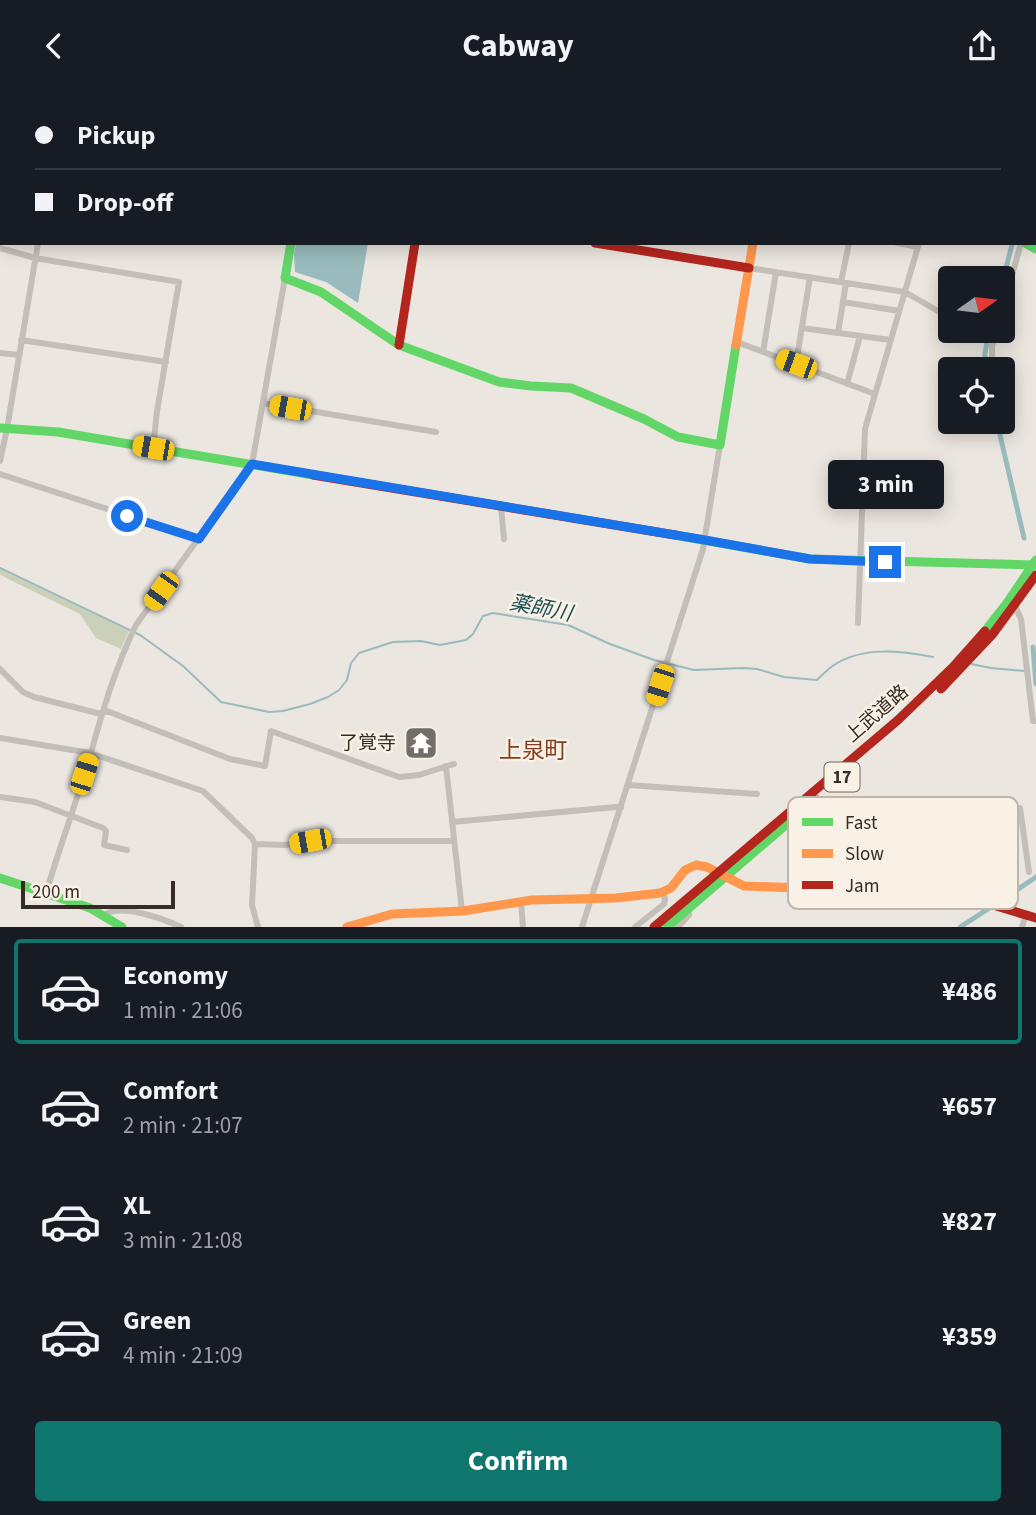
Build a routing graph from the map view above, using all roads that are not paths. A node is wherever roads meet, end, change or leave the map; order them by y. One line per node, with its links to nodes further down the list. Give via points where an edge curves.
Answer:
1 (38, 245): 10 (street)
2 (291, 245): 15 (main road)
3 (415, 245): 27 (main road)
4 (607, 245): 11 (main road)
5 (752, 245): 11 (main road)
6 (849, 245): 16 (street)
7 (918, 245): 17 (street)
8 (1028, 245): 14 (street)
9 (0, 248): 10 (street)
10 (35, 258): 24 (street); 31 (street, via 179,282)
11 (749, 268): 12 (street); 26 (main road)
12 (776, 272): 13 (street); 28 (street)
13 (810, 277): 16 (street); 21 (street)
14 (1015, 277)
15 (285, 278): 27 (main road, via 321,292); 35 (street)
16 (844, 283): 17 (street); 18 (street)
17 (905, 292): 19 (street); 20 (street)
18 (843, 302): 19 (street); 22 (street)
19 (899, 311): 25 (street)
20 (938, 312)
21 (802, 328): 22 (street); 32 (street)
22 (838, 333): 23 (street)
23 (860, 336): 25 (street); 33 (street)
24 (21, 340): 30 (street); 31 (street)
25 (890, 340): 34 (street)
26 (737, 342): 28 (street); 38 (main road)
27 (399, 345): 38 (main road, via 499,382 571,388 678,437)
28 (763, 352): 32 (street)
29 (0, 353): 30 (street)
30 (19, 355): 36 (street)
31 (166, 362): 39 (street)
32 (796, 364): 33 (street)
33 (847, 384): 34 (street)
34 (875, 394): 47 (street, via 865,429)
35 (263, 403): 37 (street); 41 (street)
36 (4, 428): 39 (main road); 40 (street)
37 (436, 432)
38 (720, 445): 46 (street)
39 (153, 448): 41 (main road)
40 (0, 461)
41 (252, 464): 43 (main road); 44 (street)
42 (0, 474): 44 (street)
43 (501, 506): 45 (street); 46 (main road)
44 (199, 539): 53 (street, via 136,625)
45 (504, 539)
46 (705, 540): 47 (main road, via 810,559); 57 (street)
47 (860, 562): 48 (main road); 50 (street)
48 (1035, 566): 49 (main road, 上武道路 / 17); 51 (main road, 上武道路 / 17)
49 (1015, 605): 51 (main road, 上武道路 / 17); 54 (street)
50 (858, 623)
51 (967, 657): 60 (main road, 上武道路 / 17, via 890,736)
52 (0, 669): 53 (street, via 34,697)
53 (101, 714): 56 (street); 65 (street, via 107,711 229,759 265,766 271,731 399,777 450,765)
54 (1036, 721)
55 (0, 738): 56 (street)
56 (90, 753): 63 (street); 67 (street, via 203,791)
57 (628, 785): 58 (street); 61 (street)
58 (757, 794)
59 (0, 797): 63 (street, via 35,802)
60 (817, 797)
61 (621, 808): 65 (street); 75 (street)
62 (1020, 808): 69 (street)
63 (70, 816): 68 (street, via 106,829 104,845); 73 (street)
64 (788, 821): 70 (main road, 上武道路 / 17)
65 (452, 822): 66 (street)
66 (454, 841): 67 (street); 79 (street)
67 (255, 844): 86 (street, via 252,905)
68 (127, 850)
69 (1029, 872)
70 (722, 876): 72 (main road, via 744,886); 74 (main road, via 704,866 687,867); 77 (main road, 上武道路 / 17); 83 (main road, 上武道路 / 17)
71 (0, 878): 73 (main road)
72 (788, 887)
73 (46, 893): 80 (main road)
74 (663, 893): 75 (main road); 90 (street, via 664,904)
75 (592, 899): 76 (main road); 89 (street)
76 (521, 902): 79 (main road); 88 (street)
77 (688, 909): 83 (main road, 上武道路 / 17); 91 (street, via 689,915)
78 (1006, 909): 81 (main road)
79 (462, 911): 87 (main road, via 397,913)
80 (104, 915): 84 (main road); 85 (street, via 113,911 148,915)
81 (1026, 915): 82 (main road); 92 (street)
82 (1036, 918)
83 (658, 926)
84 (122, 927)
85 (181, 927)
86 (258, 927)
87 (347, 927)
88 (523, 927)
89 (582, 927)
90 (635, 927)
91 (678, 927)
92 (1023, 927)

